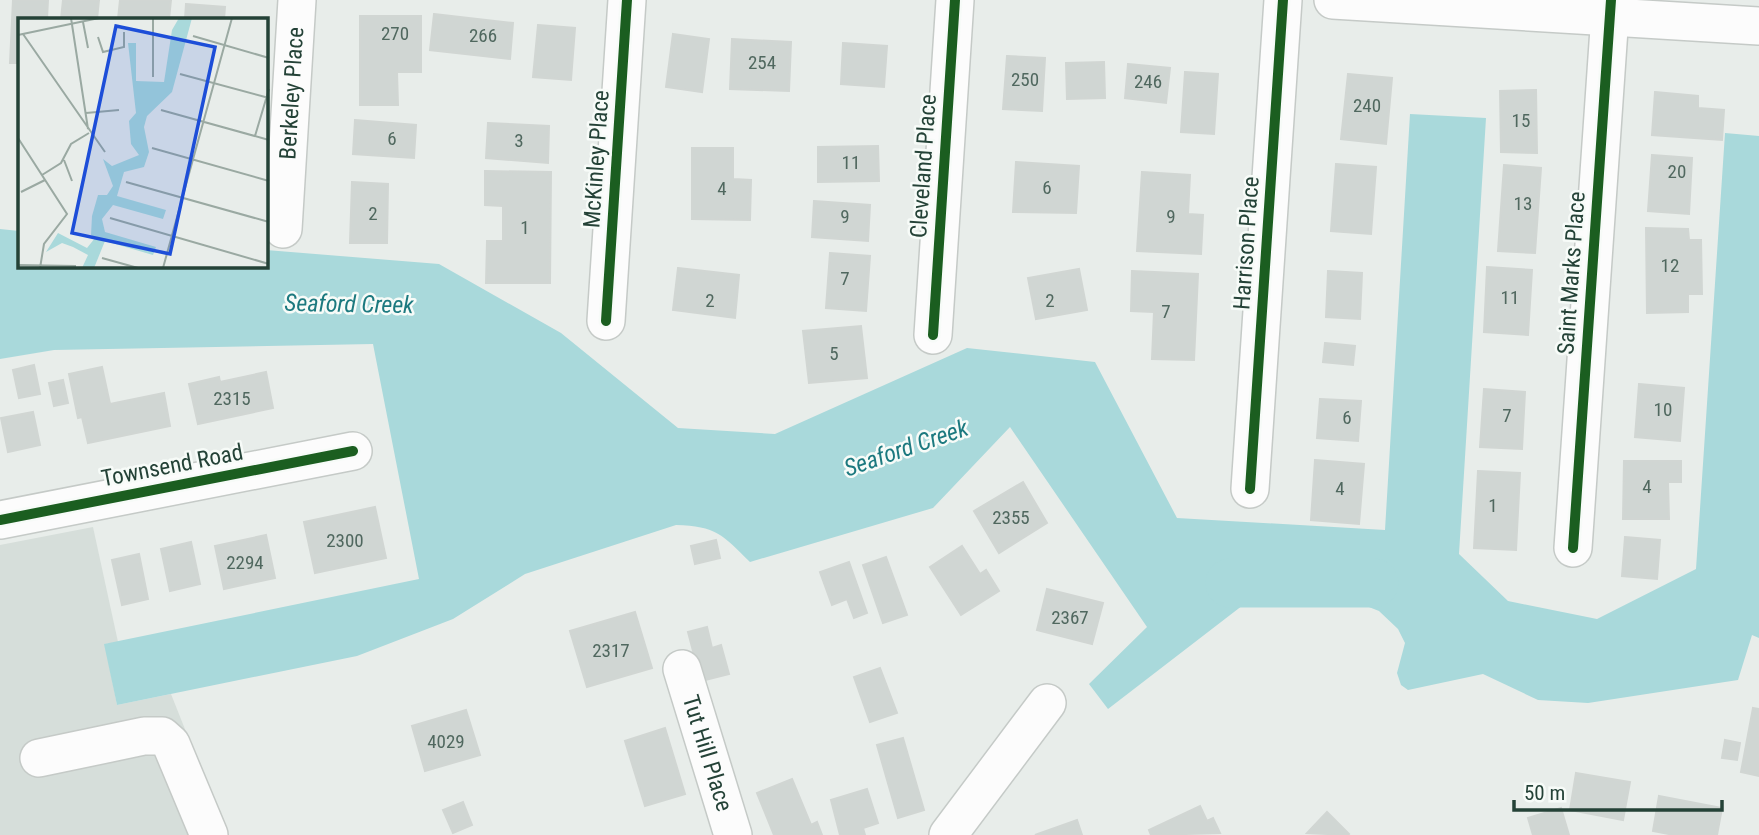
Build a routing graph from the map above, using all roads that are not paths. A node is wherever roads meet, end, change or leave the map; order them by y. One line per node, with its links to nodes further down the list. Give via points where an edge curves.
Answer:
1 (297, 0): 8 (street, Berkeley Place)
2 (627, 0): 9 (street, McKinley Place)
3 (955, 0): 10 (street, Cleveland Place)
4 (1283, 0): 12 (street, Harrison Place)
5 (1333, 0): 6 (street)
6 (1611, 9): 7 (street); 14 (street, Saint Marks Place)
7 (1759, 26)
8 (283, 229)
9 (606, 321)
10 (933, 335)
11 (353, 451): 13 (street, Townsend Road)
12 (1250, 489)
13 (0, 520)
14 (1573, 548)
15 (682, 669): 19 (street, Tut Hill Place)
16 (1046, 703): 20 (street)
17 (39, 758): 18 (street, via 162,736 171,744)
18 (209, 835)
19 (733, 835)
20 (948, 835)

